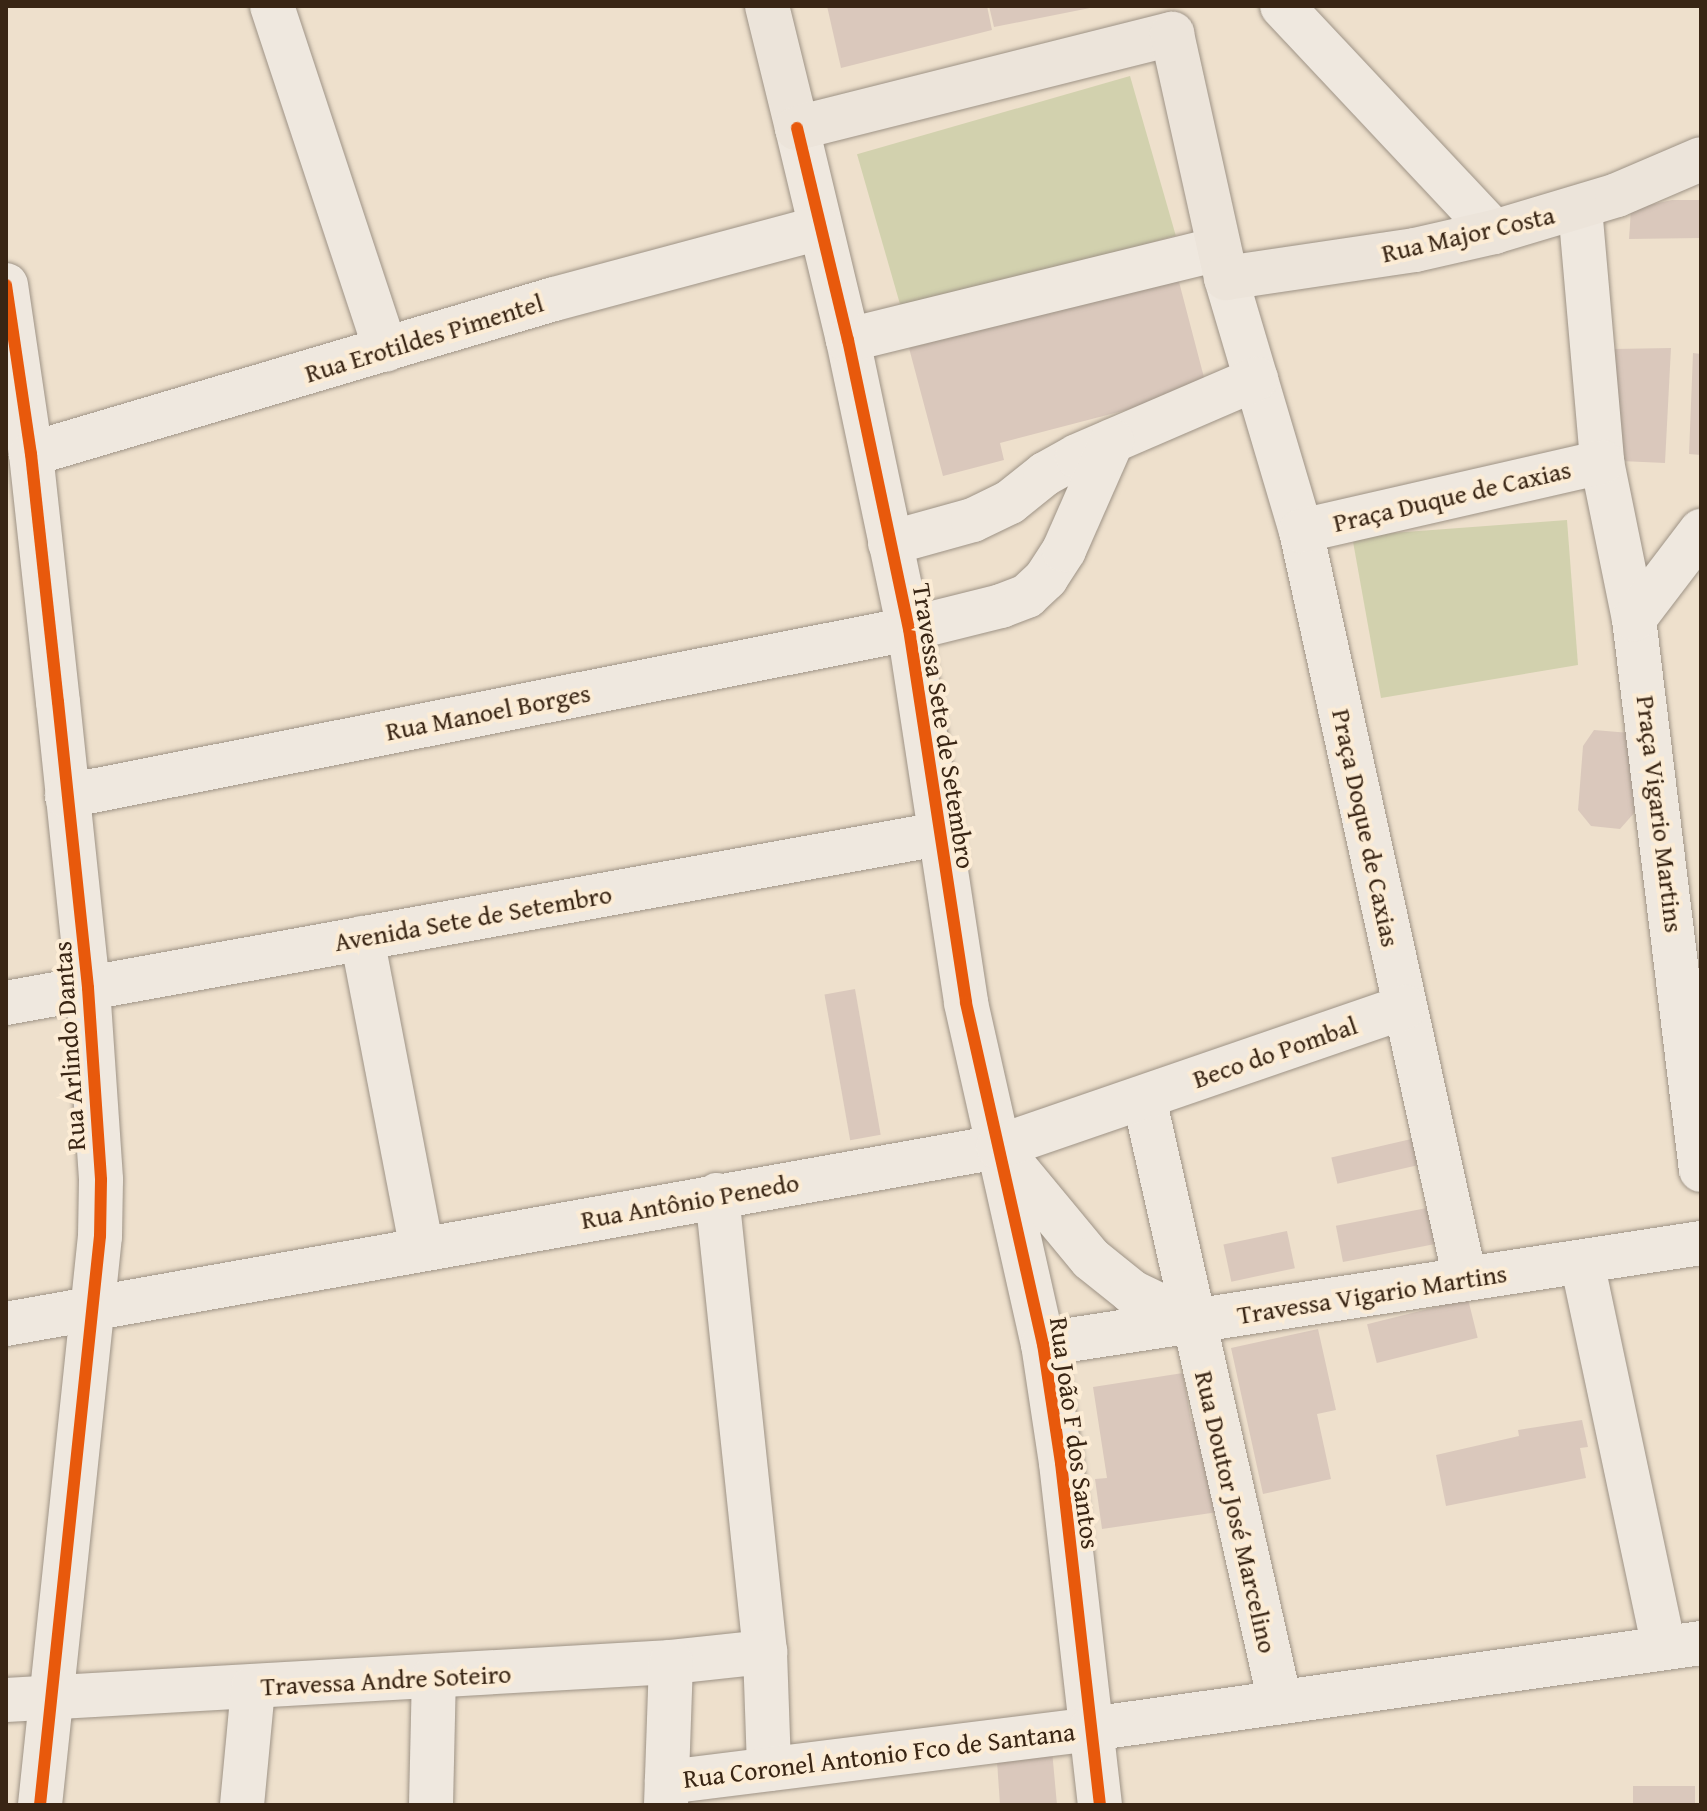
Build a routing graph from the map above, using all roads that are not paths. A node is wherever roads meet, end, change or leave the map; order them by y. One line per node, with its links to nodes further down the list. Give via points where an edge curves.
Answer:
1 (272, 6): 13 (street)
2 (767, 6): 5 (main road)
3 (1282, 6): 9 (street)
4 (1171, 20): 5 (main road); 10 (main road)
5 (797, 128): 8 (street, Travessa Sete de Setembro)
6 (1701, 159): 7 (main road, Rua Major Costa)
7 (1580, 208): 9 (main road, Rua Major Costa); 17 (street, Praça Vigario Martins)
8 (819, 228): 12 (street, Travessa Sete de Setembro); 13 (street, Rua Erotildes Pimentel)
9 (1494, 232): 10 (main road, Rua Major Costa, via 1415,250)
10 (1222, 263): 12 (street); 14 (street)
11 (6, 285): 16 (street, Rua Arlindo Dantas)
12 (848, 340): 20 (street, Travessa Sete de Setembro)
13 (386, 350): 16 (street, Rua Erotildes Pimentel)
14 (1256, 379): 15 (street); 18 (street, Praça Doque de Caxias)
15 (1112, 441): 20 (street, via 1045,474 1010,502 973,520); 22 (street, Rua Manoel Borges, via 1064,550 1027,596)
16 (31, 454): 23 (street, Rua Arlindo Dantas)
17 (1602, 462): 18 (street, Praça Duque de Caxias); 21 (street, Praça Vigario Martins)
18 (1301, 531): 28 (street, Praça Doque de Caxias)
19 (1701, 531): 21 (street)
20 (890, 543): 22 (street, Travessa Sete de Setembro)
21 (1634, 619): 31 (street, Praça Vigario Martins)
22 (909, 629): 23 (street, Rua Manoel Borges); 24 (street, Travessa Sete de Setembro)
23 (67, 796): 26 (street, Rua Arlindo Dantas)
24 (939, 834): 25 (street, Avenida Sete de Setembro); 30 (street, Travessa Sete de Setembro, via 966,1003)
25 (362, 938): 26 (street, Avenida Sete de Setembro); 34 (street)
26 (88, 988): 27 (street, Avenida Sete de Setembro); 37 (street, Rua Arlindo Dantas, via 101,1180)
27 (6, 1003)
28 (1405, 1007): 29 (street, Beco do Pombal); 36 (street, Praça Doque de Caxias)
29 (1144, 1098): 30 (street, Rua Antônio Penedo); 38 (street)
30 (998, 1147): 32 (street, Rua Antônio Penedo); 38 (street, via 1091,1259 1132,1292); 40 (street, Rua João F dos Santos)
31 (1701, 1170)
32 (717, 1195): 34 (street, Rua Antônio Penedo); 42 (street)
33 (1701, 1243): 35 (street, Travessa Vigario Martins)
34 (422, 1249): 37 (street, Rua Antônio Penedo)
35 (1582, 1262): 36 (street, Travessa Vigario Martins); 41 (street)
36 (1465, 1279): 38 (street, Travessa Vigario Martins)
37 (92, 1310): 39 (street, Rua Antônio Penedo); 46 (street, Rua Arlindo Dantas)
38 (1192, 1321): 40 (street, Travessa Vigario Martins); 48 (street, Rua Doutor José Marcelino)
39 (6, 1324)
40 (1043, 1344): 49 (street, Rua João F dos Santos)
41 (1682, 1645): 48 (street, Rua Coronel Antonio Fco de Santana)
42 (765, 1652): 43 (street, Travessa Andre Soteiro); 50 (street)
43 (671, 1662): 44 (street, Travessa Andre Soteiro); 51 (street)
44 (434, 1677): 45 (street, Travessa Andre Soteiro); 54 (street)
45 (253, 1688): 46 (street, Travessa Andre Soteiro); 53 (street)
46 (51, 1698): 47 (street, Travessa Andre Soteiro); 52 (street, Rua Arlindo Dantas)
47 (6, 1700)
48 (1280, 1702): 49 (street, Rua Coronel Antonio Fco de Santana)
49 (1091, 1729): 50 (street, Rua Coronel Antonio Fco de Santana); 55 (street, Rua João F dos Santos)
50 (769, 1769): 51 (street, Rua Coronel Antonio Fco de Santana)
51 (667, 1793)
52 (40, 1805)
53 (242, 1805)
54 (431, 1805)
55 (1100, 1805)

